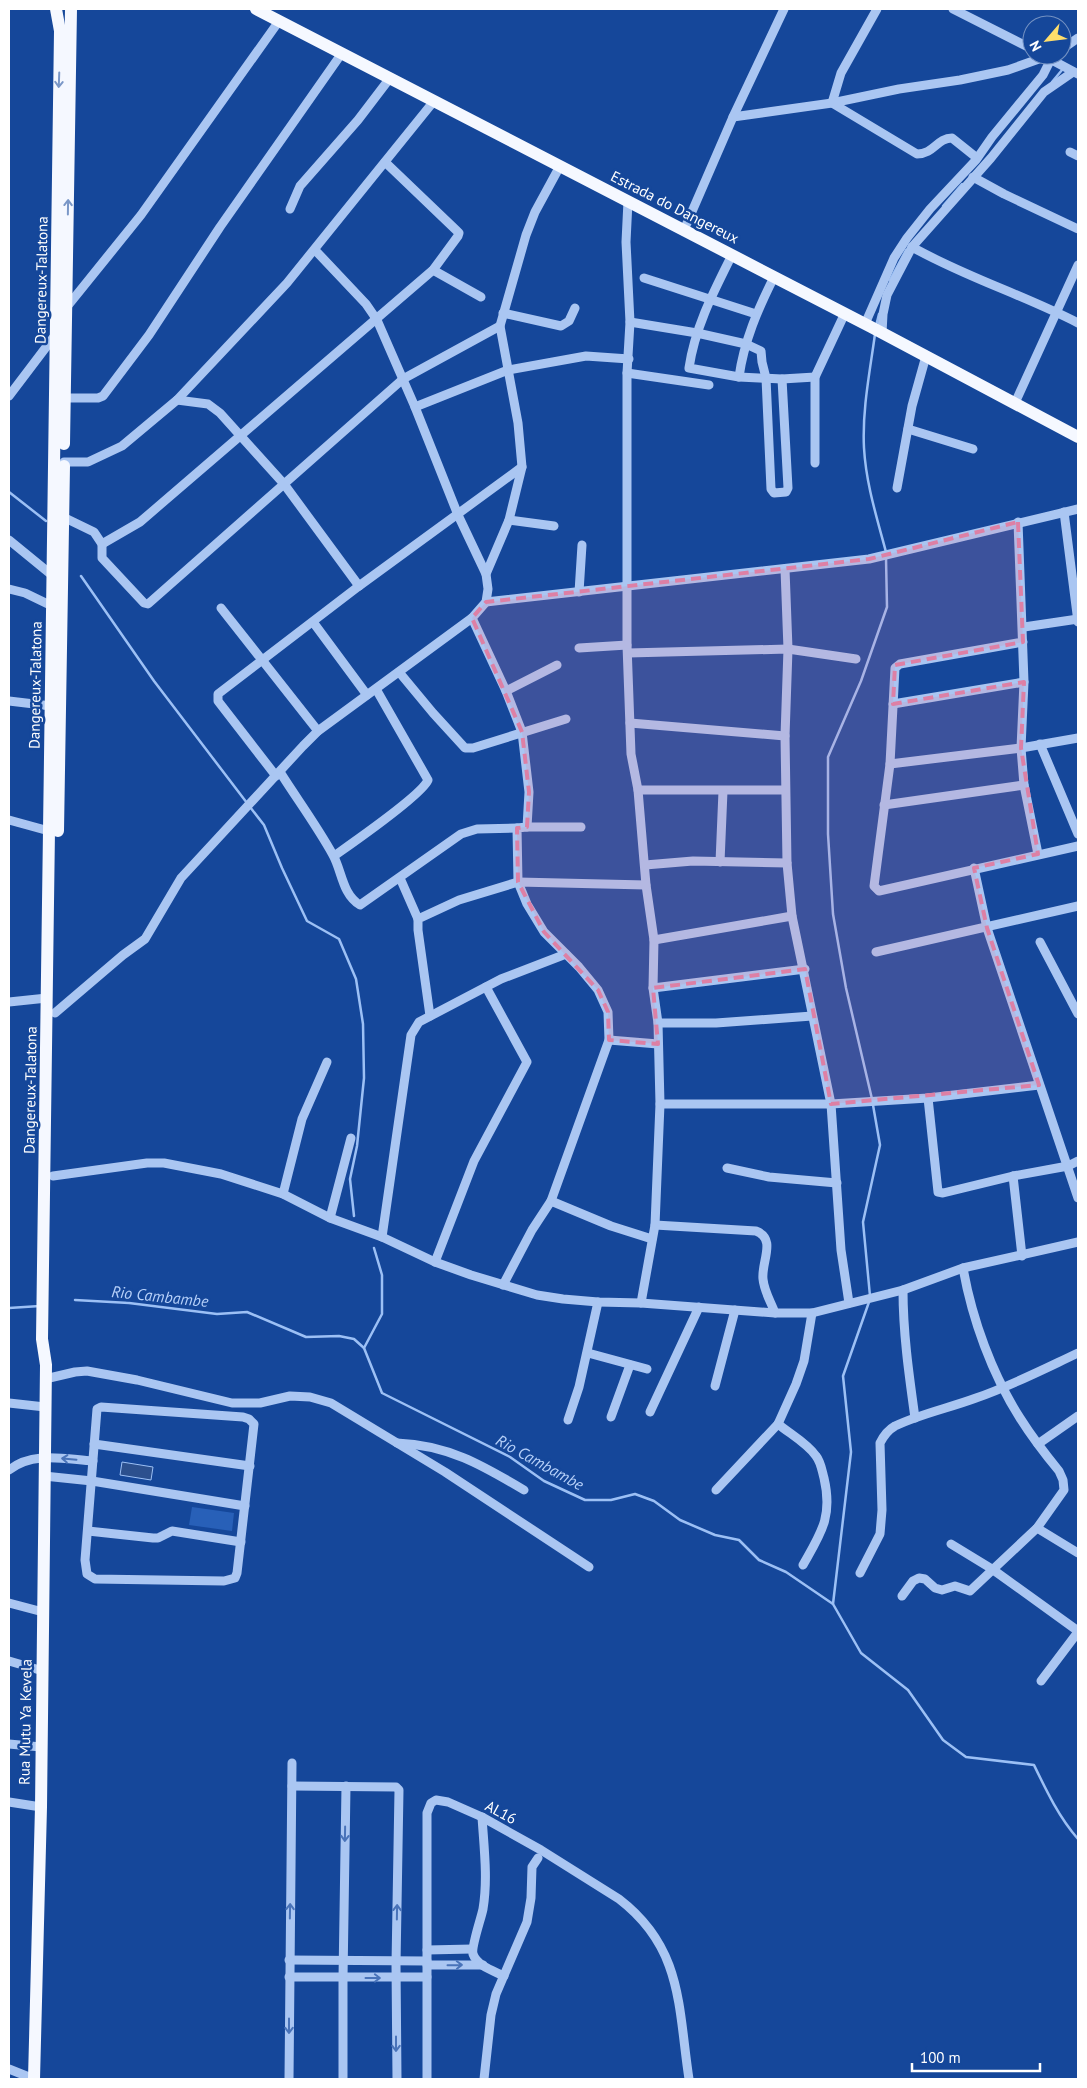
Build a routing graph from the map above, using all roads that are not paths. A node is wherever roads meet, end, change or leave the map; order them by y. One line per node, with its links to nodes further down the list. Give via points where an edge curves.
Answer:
1 (56, 9): 8 (main road)
2 (72, 9): 8 (main road)
3 (256, 9): 7 (main road, Estrada do Dangereux)
4 (784, 9): 18 (street)
5 (877, 9): 17 (street, via 841,73)
6 (953, 9): 9 (street)
7 (279, 21): 10 (main road, Estrada do Dangereux); 36 (street, via 141,214)
8 (65, 32): 36 (main road, Dangereux-Talatona, one-way to 8); 48 (main road, Dangereux-Talatona, one-way to 48)
9 (1022, 44)
10 (342, 53): 15 (main road, Estrada do Dangereux); 61 (street, via 149,335 103,396)
11 (1023, 65): 17 (street)
12 (1046, 65): 19 (street, via 1044,75)
13 (1062, 65): 14 (street)
14 (1076, 73): 22 (street, via 1044,92)
15 (390, 78): 16 (main road, Estrada do Dangereux); 24 (street, via 300,186)
16 (434, 101): 20 (street); 21 (main road, Estrada do Dangereux)
17 (832, 103): 18 (street); 19 (street, via 917,154 928,152 944,138 952,138)
18 (733, 117): 26 (street)
19 (977, 158): 46 (street, via 930,209 894,258)
20 (385, 162): 28 (street); 31 (street, via 459,234)
21 (560, 166): 23 (main road, Estrada do Dangereux); 39 (street, via 526,235)
22 (973, 177): 25 (street); 27 (street)
23 (628, 201): 26 (main road, Estrada do Dangereux); 43 (street, via 626,242)
24 (290, 209)
25 (1078, 229)
26 (684, 230): 29 (main road, Estrada do Dangereux)
27 (912, 247): 38 (street, via 966,274); 46 (street, via 887,295)
28 (315, 250): 42 (street, via 366,304); 62 (street)
29 (732, 255): 32 (main road, Estrada do Dangereux); 35 (street)
30 (1078, 265): 38 (street)
31 (433, 270): 34 (street); 42 (street)
32 (774, 277): 40 (main road, Estrada do Dangereux); 41 (street)
33 (644, 278): 35 (street)
34 (481, 297)
35 (710, 299): 41 (street); 47 (street)
36 (66, 308): 61 (main road, Dangereux-Talatona)
37 (575, 308): 39 (street, via 569,321 561,326)
38 (1056, 311): 44 (street); 63 (street)
39 (503, 313): 45 (street)
40 (845, 313): 46 (main road, Estrada do Dangereux); 55 (street)
41 (756, 314): 49 (street)
42 (376, 320): 57 (street); 66 (street)
43 (630, 322): 47 (street); 51 (street)
44 (1078, 323)
45 (500, 326): 52 (street); 57 (street)
46 (875, 329): 50 (main road, Estrada do Dangereux)
47 (697, 333): 49 (street); 54 (street, via 689,368)
48 (56, 334): 60 (street); 86 (main road, Dangereux-Talatona)
49 (746, 344): 54 (street); 56 (street, via 762,351)
50 (926, 356): 63 (main road, Estrada do Dangereux); 65 (street)
51 (629, 359): 52 (street, via 586,356); 53 (street)
52 (508, 370): 64 (street); 71 (street)
53 (627, 373): 59 (street); 88 (street)
54 (739, 377): 56 (street)
55 (815, 377): 58 (street); 70 (street)
56 (766, 378): 58 (street); 58 (street, via 771,489 774,493 786,492 788,488)
57 (403, 379): 64 (street); 72 (street)
58 (782, 379)
59 (709, 385)
60 (9, 396)
61 (65, 398): 69 (main road, Dangereux-Talatona)
62 (177, 400): 66 (street, via 208,404); 69 (street, via 122,446 88,462)
63 (1014, 403): 67 (main road, Estrada do Dangereux)
64 (415, 407): 76 (street)
65 (908, 429): 68 (street); 73 (street)
66 (240, 437): 72 (street); 82 (street, via 140,522)
67 (1078, 438)
68 (973, 448)
69 (64, 462): 77 (main road, Dangereux-Talatona)
70 (815, 463)
71 (522, 467): 76 (street); 78 (street)
72 (284, 484): 82 (street, via 148,604 102,558); 87 (street)
73 (898, 488)
74 (1078, 509): 75 (street)
75 (1064, 512): 79 (street); 95 (street)
76 (458, 515): 85 (street); 87 (street)
77 (63, 517): 82 (street, via 94,532); 157 (main road, Dangereux-Talatona)
78 (510, 520): 80 (street); 85 (street)
79 (1018, 522): 84 (street, via 869,559); 97 (street)
80 (554, 526)
81 (9, 540): 86 (street)
82 (102, 544)
83 (582, 545): 90 (street)
84 (786, 569): 88 (street); 101 (street)
85 (486, 574): 91 (street)
86 (53, 576): 92 (main road, Dangereux-Talatona)
87 (359, 586): 96 (street)
88 (628, 586): 90 (street); 100 (street)
89 (9, 589): 92 (street)
90 (580, 592): 91 (street)
91 (486, 602): 94 (street)
92 (52, 606): 112 (main road, Dangereux-Talatona)
93 (221, 608): 103 (street)
94 (472, 618): 105 (street); 108 (street)
95 (1078, 620): 97 (street)
96 (313, 622): 103 (street); 109 (street)
97 (1024, 628): 98 (street)
98 (1023, 642): 106 (street); 111 (street, via 897,665)
99 (579, 648): 100 (street)
100 (628, 649): 101 (street); 114 (street)
101 (788, 649): 102 (street); 117 (street)
102 (856, 659)
103 (263, 660): 115 (street); 122 (street, via 217,697)
104 (557, 665): 108 (street)
105 (399, 672): 107 (street); 116 (street, via 466,748)
106 (1024, 682): 111 (street); 120 (street)
107 (376, 689): 109 (street); 136 (street, via 427,777 427,783 392,814)
108 (506, 691): 116 (street)
109 (367, 695): 115 (street)
110 (9, 701): 112 (street)
111 (893, 704): 121 (street)
112 (51, 706): 132 (main road, Dangereux-Talatona)
113 (566, 719): 116 (street)
114 (630, 723): 117 (street); 124 (street, via 631,754)
115 (318, 731): 122 (street)
116 (522, 732): 129 (street, via 529,792)
117 (785, 736): 125 (street)
118 (1078, 738): 119 (street)
119 (1040, 744): 120 (street); 133 (street)
120 (1021, 748): 121 (street); 123 (street)
121 (890, 764): 127 (street)
122 (278, 774): 136 (street); 157 (street, via 182,878 145,939)
123 (1024, 785): 127 (street); 135 (street)
124 (638, 790): 126 (street); 139 (street)
125 (785, 790): 126 (street); 138 (street)
126 (723, 791): 137 (street)
127 (884, 805): 140 (street, via 875,890)
128 (9, 820): 132 (street)
129 (527, 827): 130 (street); 131 (street)
130 (517, 828): 141 (street, via 477,829 461,834); 142 (street)
131 (581, 828)
132 (49, 832): 155 (main road, Dangereux-Talatona)
133 (1078, 832)
134 (1078, 846): 135 (street)
135 (1038, 854): 140 (street)
136 (334, 856): 141 (street, via 342,882 360,906)
137 (720, 862): 138 (street); 139 (street)
138 (787, 864): 145 (street)
139 (645, 865): 143 (street)
140 (974, 868): 147 (street)
141 (400, 878): 146 (street)
142 (518, 882): 143 (street); 146 (street, via 459,900); 151 (street, via 544,932)
143 (646, 885): 148 (street)
144 (1078, 906): 147 (street)
145 (792, 916): 148 (street); 152 (street)
146 (418, 919): 159 (street)
147 (987, 928): 150 (street); 165 (street)
148 (654, 940): 154 (street)
149 (1040, 942): 158 (street)
150 (876, 952)
151 (566, 954): 153 (street); 162 (street, via 603,999 608,1012)
152 (804, 969): 154 (street); 160 (street)
153 (486, 987): 159 (street); 185 (street, via 527,1062 474,1161)
154 (653, 988): 161 (street)
155 (47, 998): 156 (street); 187 (main road, Dangereux-Talatona)
156 (9, 1002)
157 (55, 1013): 173 (main road, Dangereux-Talatona)
158 (1078, 1014)
159 (430, 1016): 181 (street, via 419,1022 411,1035)
160 (812, 1016): 161 (street, via 716,1023); 168 (street)
161 (658, 1023): 163 (street)
162 (609, 1040): 163 (street); 178 (street)
163 (658, 1044): 167 (street)
164 (327, 1062): 176 (street, via 302,1119)
165 (1039, 1085): 166 (street); 171 (street)
166 (928, 1098): 168 (street); 174 (street, via 938,1192)
167 (660, 1104): 168 (street); 180 (street)
168 (831, 1104): 175 (street)
169 (351, 1138): 179 (street)
170 (1078, 1161): 171 (street)
171 (1068, 1166): 174 (street); 177 (street)
172 (727, 1168): 175 (street, via 769,1177)
173 (53, 1176): 176 (street, via 164,1163 221,1174); 187 (main road, Dangereux-Talatona)
174 (1013, 1176): 184 (street)
175 (837, 1183): 192 (street, via 841,1250)
176 (283, 1194): 179 (street)
177 (1078, 1198)
178 (550, 1201): 182 (street); 188 (street)
179 (330, 1218): 181 (street)
180 (655, 1225): 182 (street); 195 (street, via 756,1230 762,1233 767,1241 763,1278)
181 (382, 1237): 185 (street)
182 (652, 1239): 191 (street)
183 (1078, 1242): 184 (street)
184 (1022, 1256): 186 (street)
185 (434, 1262): 188 (street)
186 (963, 1268): 189 (street); 204 (street, via 968,1297)
187 (47, 1271): 199 (main road, Dangereux-Talatona)
188 (503, 1285): 190 (street, via 563,1299)
189 (903, 1290): 192 (street); 210 (street, via 907,1367)
190 (598, 1302): 191 (street); 197 (street)
191 (641, 1303): 193 (street)
192 (849, 1303): 196 (street)
193 (699, 1307): 194 (street); 207 (street)
194 (735, 1310): 195 (street); 203 (street)
195 (775, 1313): 196 (street)
196 (812, 1313): 212 (street, via 804,1361)
197 (588, 1352): 200 (street); 211 (street)
198 (1078, 1353): 204 (street)
199 (46, 1365): 202 (main road, Rua Mutu Ya Kevela)
200 (630, 1365): 201 (street); 209 (street)
201 (647, 1369)
202 (45, 1379): 206 (main road, Rua Mutu Ya Kevela); 213 (street, via 75,1372 96,1372 246,1404 290,1396 310,1397 346,1411)
203 (715, 1386)
204 (1004, 1388): 210 (street); 215 (street)
205 (9, 1403): 206 (street)
206 (45, 1407): 216 (main road, Rua Mutu Ya Kevela)
207 (650, 1412)
208 (1078, 1416): 215 (street)
209 (611, 1417)
210 (916, 1418): 233 (street, via 894,1427 880,1443 880,1534)
211 (568, 1420)
212 (778, 1424): 223 (street); 230 (street, via 818,1458 828,1495 822,1532)
213 (395, 1443): 222 (street, via 451,1452 478,1462); 231 (street)
214 (94, 1444): 217 (street); 218 (street); 218 (street, via 99,1407 243,1418 254,1424)
215 (1038, 1444): 225 (street, via 1059,1471 1064,1490)
216 (44, 1457): 217 (street, one-way to 216); 219 (street, via 30,1459); 220 (main road, Rua Mutu Ya Kevela)
217 (93, 1461): 221 (street)
218 (250, 1466): 224 (street)
219 (9, 1470)
220 (44, 1476): 221 (street); 236 (main road, Rua Mutu Ya Kevela)
221 (92, 1481): 224 (street); 226 (street)
222 (524, 1490)
223 (716, 1490)
224 (245, 1506): 227 (street)
225 (1037, 1528): 229 (street); 232 (street)
226 (88, 1530): 227 (street, via 153,1538 172,1531); 227 (street, via 86,1568 87,1574 95,1580 230,1581 238,1573)
227 (241, 1542)
228 (951, 1544): 232 (street)
229 (1078, 1553)
230 (803, 1565)
231 (589, 1567)
232 (992, 1569): 234 (street, via 970,1591 956,1586 942,1590 919,1578); 237 (street)
233 (860, 1573)
234 (902, 1596)
235 (9, 1603): 236 (street)
236 (42, 1612): 239 (main road, Rua Mutu Ya Kevela)
237 (1078, 1631): 240 (street)
238 (9, 1661): 239 (street)
239 (43, 1671): 242 (main road, Rua Mutu Ya Kevela)
240 (1041, 1681)
241 (9, 1744): 242 (street)
242 (41, 1747): 247 (main road, Rua Mutu Ya Kevela)
243 (292, 1764): 244 (street)
244 (292, 1786): 245 (street); 252 (street, one-way to 244)
245 (346, 1786): 253 (street, one-way to 253); 254 (street, one-way to 245, via 399,1790 396,1787)
246 (9, 1802): 247 (street)
247 (41, 1807): 263 (main road, Rua Mutu Ya Kevela)
248 (482, 1817): 250 (street, via 484,1901); 251 (street, AL16, via 442,1800 431,1803 427,1813); 269 (street, AL16, via 619,1899 652,1932 675,1978)
249 (538, 1858): 257 (street, via 532,1867 527,1922)
250 (472, 1949): 251 (street); 256 (street)
251 (427, 1950): 255 (street, AL16)
252 (289, 1960): 253 (street); 258 (street)
253 (343, 1961): 254 (street); 259 (street)
254 (396, 1961): 255 (street); 260 (street)
255 (427, 1963): 256 (street, one-way to 256); 261 (street, AL16)
256 (483, 1965): 257 (street)
257 (504, 1976): 268 (street, via 491,2016)
258 (289, 1977): 259 (street); 264 (street, one-way to 264)
259 (343, 1978): 260 (street, one-way to 260); 265 (street)
260 (396, 1978): 261 (street); 266 (street, one-way to 266)
261 (427, 1978): 267 (street, AL16)
262 (9, 2069): 263 (street)
263 (34, 2079)
264 (289, 2079)
265 (343, 2079)
266 (397, 2079)
267 (427, 2079)
268 (484, 2079)
269 (689, 2079)

